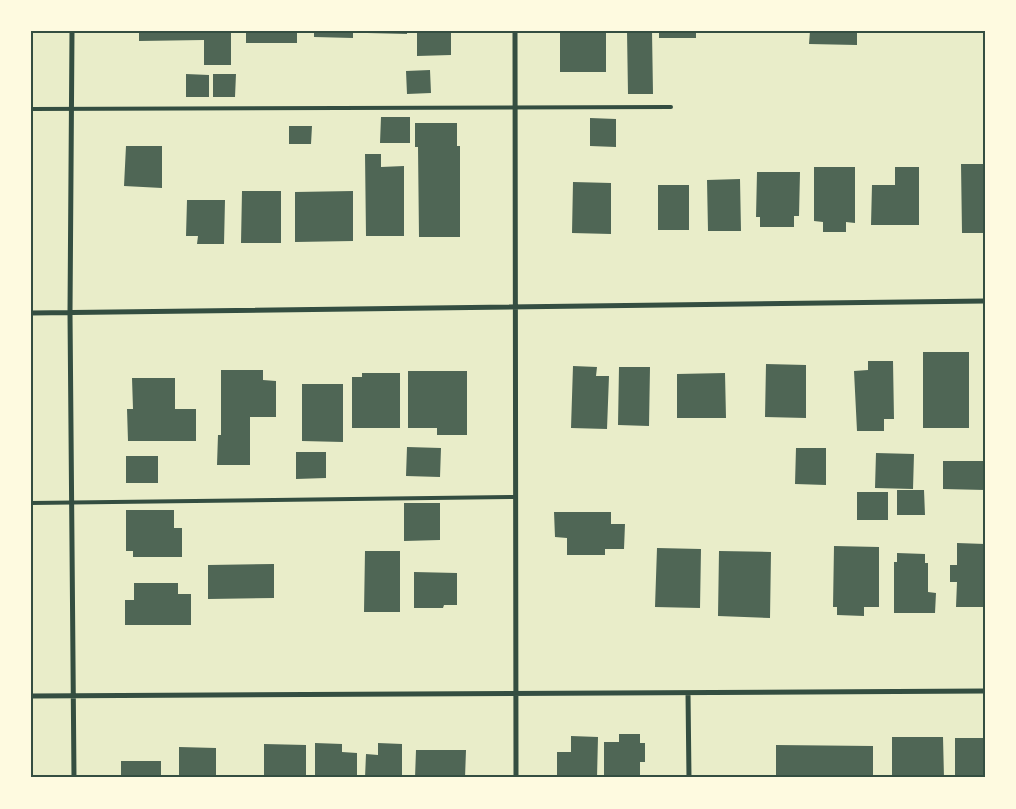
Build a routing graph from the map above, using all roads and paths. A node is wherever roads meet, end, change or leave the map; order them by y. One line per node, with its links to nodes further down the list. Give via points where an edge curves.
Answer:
1 (72, 31): 5 (street)
2 (515, 31): 6 (street)
3 (672, 108): 6 (lane)
4 (31, 109): 5 (lane)
5 (72, 109): 6 (lane); 9 (street)
6 (515, 109): 8 (street)
7 (985, 301): 8 (street)
8 (515, 309): 9 (street); 11 (street)
9 (70, 312): 10 (street); 13 (street)
10 (31, 313)
11 (516, 497): 13 (lane); 16 (street)
12 (31, 503): 13 (lane)
13 (73, 503): 18 (street)
14 (985, 691): 15 (street)
15 (688, 693): 16 (street); 21 (street)
16 (516, 694): 18 (street); 20 (street)
17 (31, 696): 18 (street)
18 (75, 696): 19 (street)
19 (74, 778)
20 (516, 778)
21 (689, 778)

